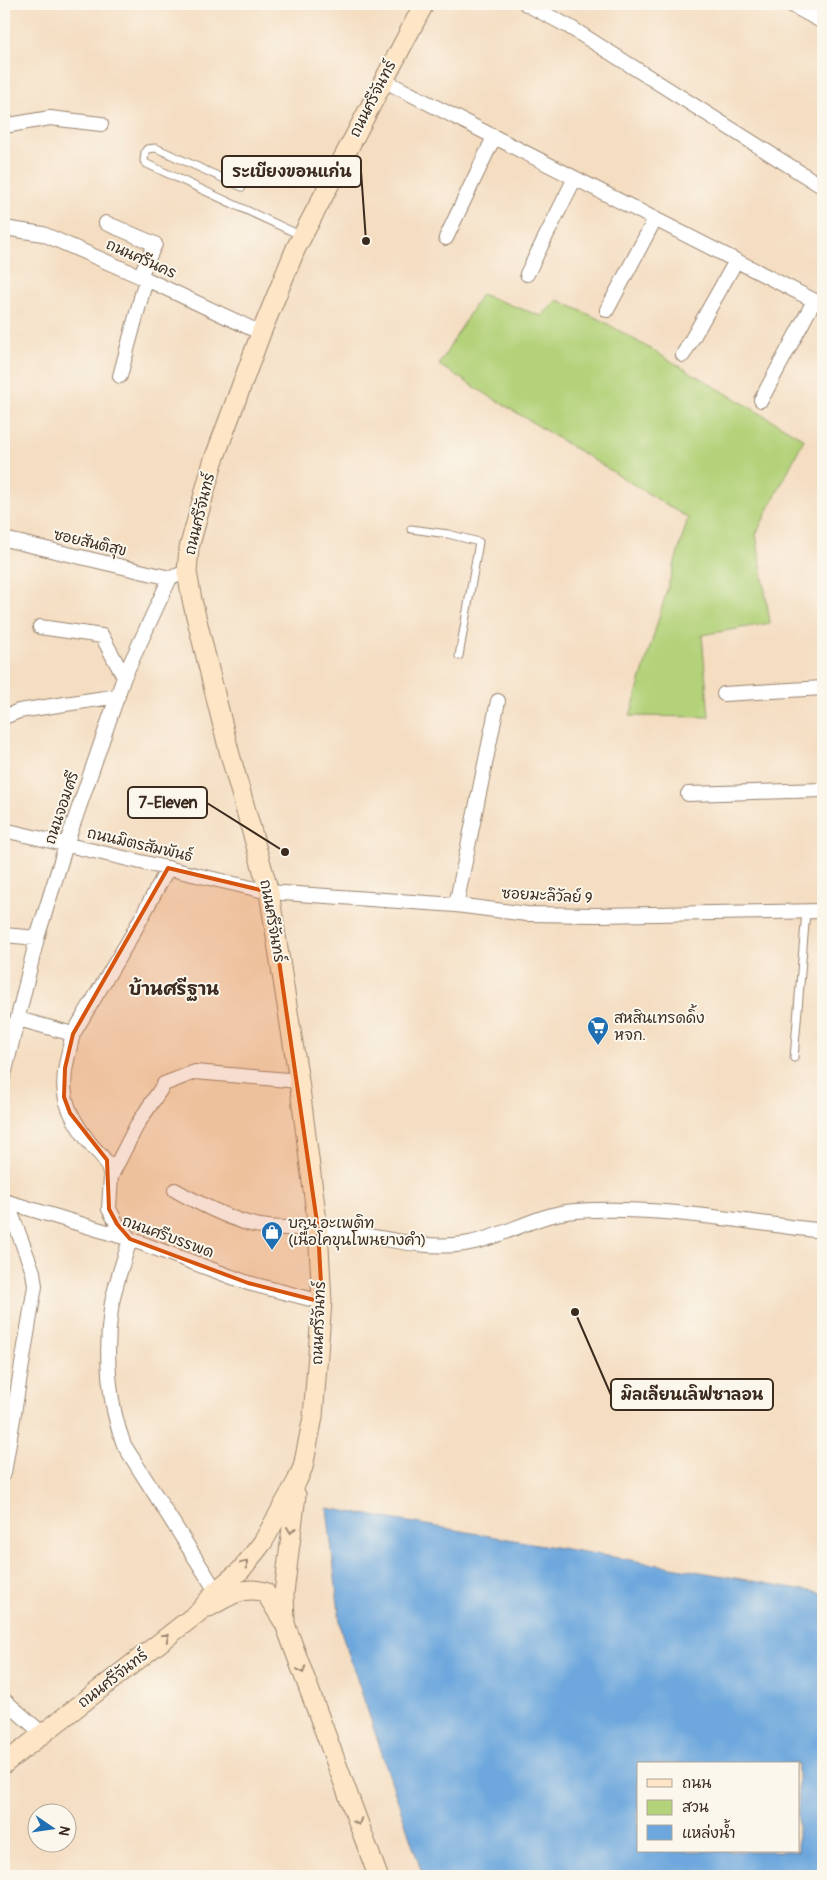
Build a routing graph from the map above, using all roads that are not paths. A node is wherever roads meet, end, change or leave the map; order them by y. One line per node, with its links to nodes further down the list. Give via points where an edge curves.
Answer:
1 (424, 4): 5 (main road, ถนนศรีจันทร์)
2 (526, 4): 11 (street, via 568,26)
3 (790, 4): 4 (street)
4 (823, 22)
5 (382, 80): 8 (street); 15 (main road, ถนนศรีจันทร์)
6 (101, 124): 7 (street, via 50,118)
7 (4, 126)
8 (494, 137): 9 (street); 16 (street)
9 (575, 178): 12 (street); 18 (street)
10 (242, 187): 15 (lane, via 156,148 145,152 147,164)
11 (823, 187)
12 (655, 219): 17 (street); 21 (street)
13 (106, 223): 19 (street, via 155,244)
14 (4, 228): 19 (street, ถนนศรีนคร, via 43,234)
15 (302, 236): 22 (main road, ถนนศรีจันทร์)
16 (446, 238)
17 (736, 261): 20 (street); 23 (street)
18 (527, 274)
19 (143, 278): 22 (street, ถนนศรีนคร); 24 (street)
20 (819, 303): 25 (street)
21 (607, 310)
22 (261, 334): 28 (main road, ถนนศรีจันทร์, via 214,462)
23 (683, 355)
24 (120, 376)
25 (761, 400)
26 (411, 529): 30 (lane, via 479,542)
27 (4, 540): 28 (street, ซอยสันติสุข)
28 (178, 575): 31 (street, ถนนจอมศรี); 42 (main road, ถนนศรีจันทร์)
29 (40, 627): 31 (street, via 102,636)
30 (460, 656)
31 (124, 677): 34 (street, ถนนจอมศรี)
32 (823, 688): 33 (street)
33 (724, 694)
34 (118, 696): 36 (street, via 20,711); 40 (street, ถนนจอมศรี)
35 (498, 701): 43 (street)
36 (4, 717)
37 (823, 790): 38 (street)
38 (688, 794)
39 (4, 830): 40 (street, ถนนมิตรสัมพันธ์)
40 (66, 845): 41 (street, ถนนมิตรสัมพันธ์); 47 (street, ถนนจอมศรี)
41 (168, 868): 42 (street, ถนนมิตรสัมพันธ์); 49 (street)
42 (270, 892): 43 (street, ซอยมะลิวัลย์ 9); 52 (main road, ถนนศรีจันทร์)
43 (456, 905): 44 (street, ซอยมะลิวัลย์ 9, via 527,914)
44 (806, 911): 45 (street, ซอยมะลิวัลย์ 9); 50 (lane)
45 (823, 911)
46 (4, 935): 47 (street)
47 (37, 938): 48 (street, ถนนจอมศรี)
48 (13, 1024): 49 (street); 51 (street, ถนนจอมศรี)
49 (74, 1034): 53 (street, via 64,1068 64,1097 83,1133 107,1160)
50 (794, 1058)
51 (4, 1075)
52 (299, 1081): 53 (street, via 195,1072 172,1079 164,1084 142,1118); 56 (main road, ถนนศรีจันทร์)
53 (111, 1176): 58 (street, via 110,1209 116,1224)
54 (175, 1190): 56 (street, via 215,1212 248,1223 273,1228)
55 (5, 1201): 58 (street, ถนนศรีบรรพด); 60 (street, via 34,1272 35,1286)
56 (318, 1229): 57 (street, via 441,1246 489,1239 548,1214 576,1211 664,1212); 59 (main road, ถนนศรีจันทร์)
57 (823, 1231)
58 (130, 1239): 59 (street, ถนนศรีบรรพด, via 248,1283); 62 (street, via 112,1307 108,1344 110,1383 118,1429 124,1445)
59 (322, 1302): 61 (main road, ถนนศรีจันทร์, via 313,1417)
60 (4, 1473)
61 (298, 1482): 62 (main road, ถนนศรีจันทร์, one-way to 61, via 240,1570 263,1542); 64 (main road, one-way to 64, via 284,1593)
62 (216, 1591): 63 (main road, ถนนศรีจันทร์)
63 (199, 1612): 64 (main road, via 252,1588 265,1592); 66 (main road, ถนนศรีจันทร์, one-way to 63)
64 (285, 1624): 68 (main road, one-way to 68)
65 (4, 1700): 66 (street)
66 (42, 1734): 67 (main road, ถนนศรีจันทร์)
67 (4, 1764)
68 (378, 1876)

